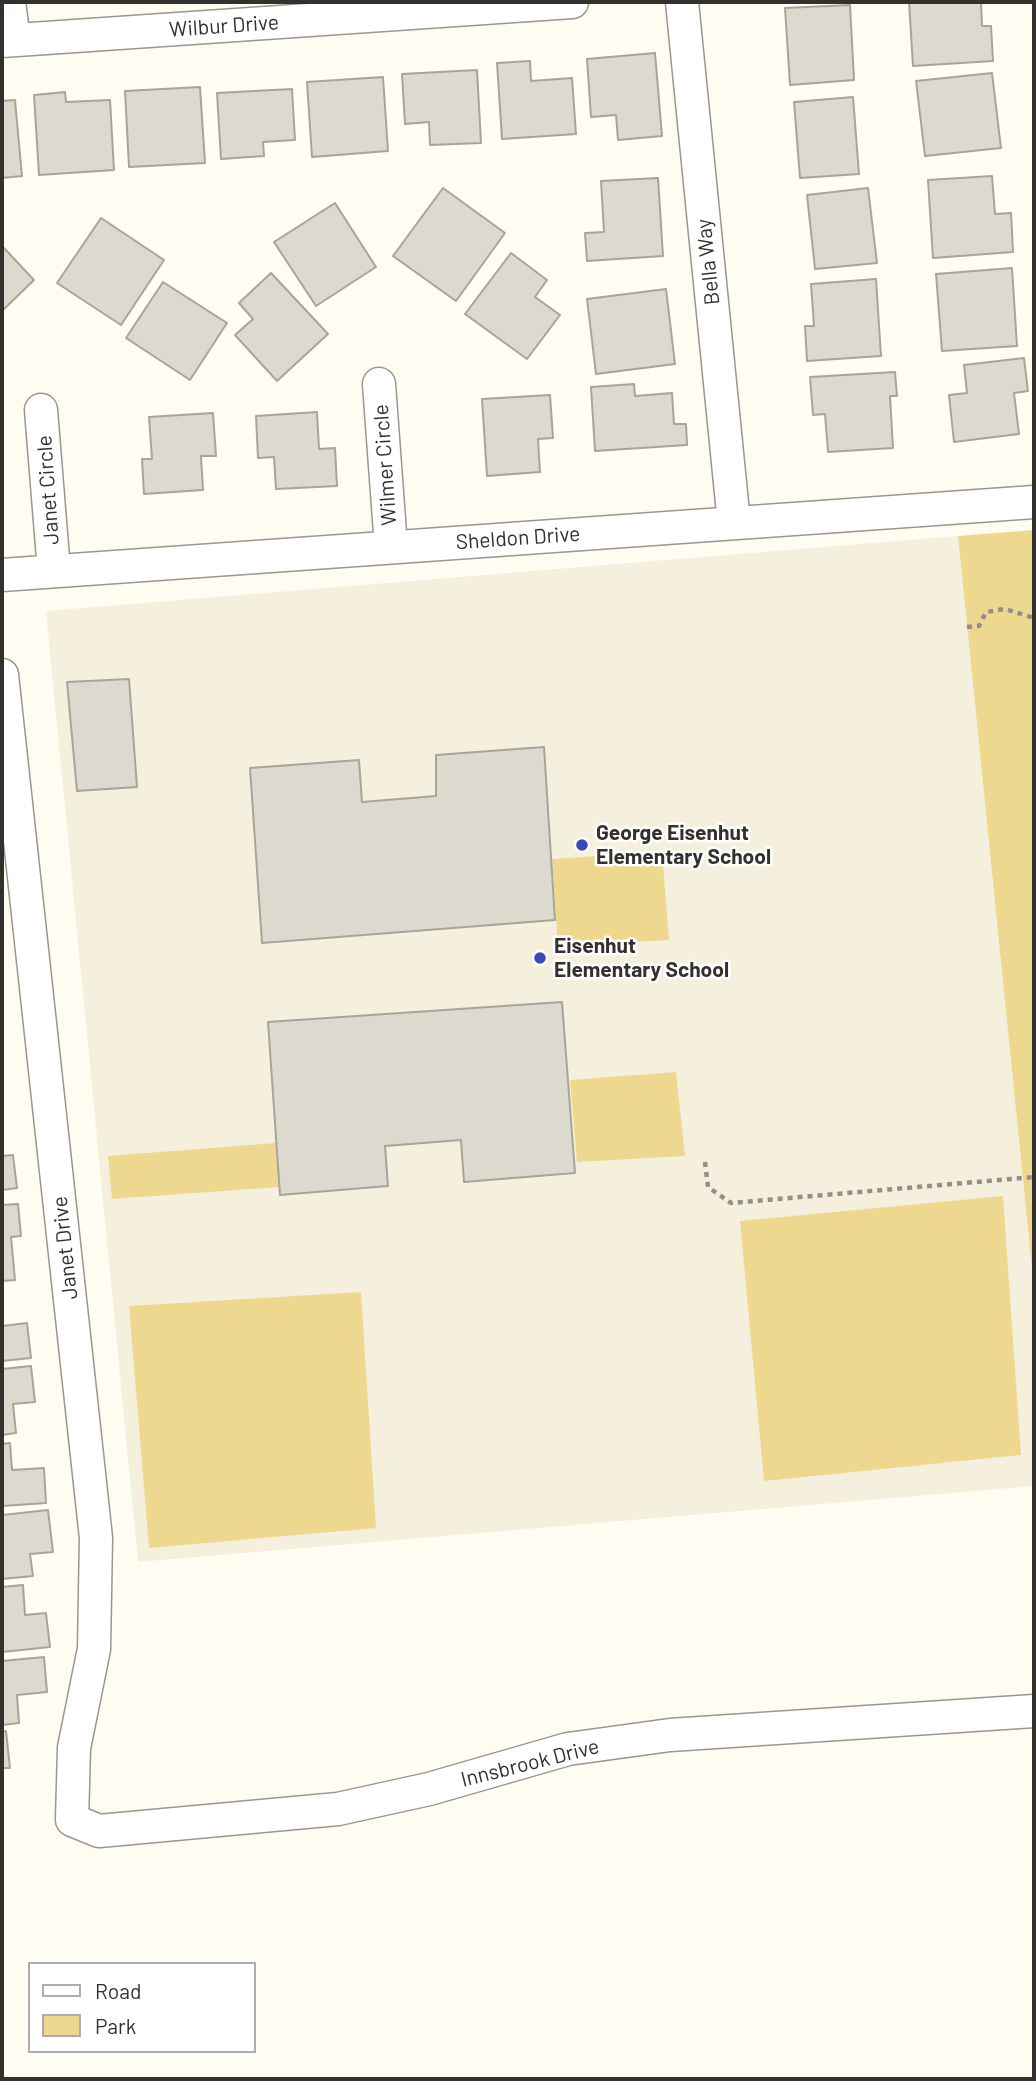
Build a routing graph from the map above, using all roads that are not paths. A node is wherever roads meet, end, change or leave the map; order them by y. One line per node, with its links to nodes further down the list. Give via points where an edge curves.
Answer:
1 (9, 2): 4 (street)
2 (572, 2): 4 (street, Wilbur Drive)
3 (682, 2): 8 (street, Bella Way)
4 (8, 41)
5 (379, 384): 9 (street, Wilmer Circle)
6 (41, 410): 10 (street, Janet Circle)
7 (1034, 502): 8 (street, Sheldon Drive)
8 (734, 523): 9 (street, Sheldon Drive)
9 (391, 547): 10 (street, Sheldon Drive)
10 (54, 571): 11 (street, Sheldon Drive)
11 (2, 575)
12 (2, 675): 14 (street, Janet Drive, via 96,1538 94,1649 74,1748)
13 (1034, 1711): 14 (street, Innsbrook Drive, via 670,1735 580,1747 338,1809 99,1831)
14 (72, 1820)

